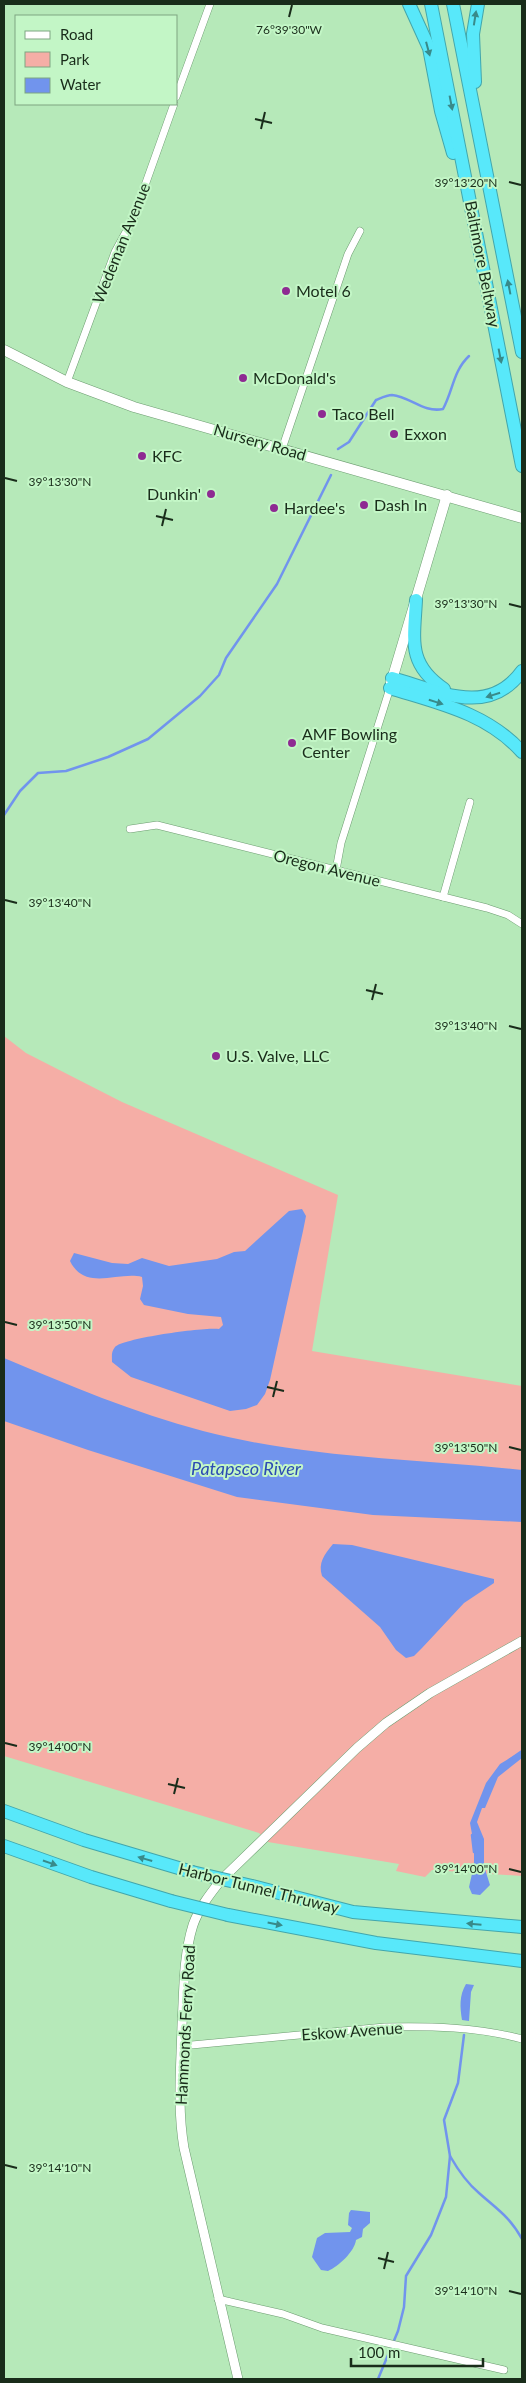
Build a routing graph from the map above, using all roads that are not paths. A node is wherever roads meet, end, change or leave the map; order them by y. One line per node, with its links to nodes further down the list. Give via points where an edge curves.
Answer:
1 (210, 4): 6 (street)
2 (409, 4): 10 (highway, one-way to 10, via 428,48 441,111)
3 (431, 4): 10 (highway, Baltimore Beltway, one-way to 10)
4 (453, 4): 8 (highway, Baltimore Beltway)
5 (478, 4): 8 (highway, one-way to 5, via 473,34)
6 (178, 92)
7 (174, 105): 13 (street, Wedeman Avenue)
8 (476, 119): 12 (highway, Baltimore Beltway, one-way to 8)
9 (360, 231): 14 (street, via 348,254)
10 (478, 239): 15 (highway, Baltimore Beltway, one-way to 15)
11 (4, 350): 13 (main road, Nursery Road)
12 (522, 352)
13 (67, 382): 14 (main road, Nursery Road, via 134,407)
14 (282, 449): 16 (main road, Nursery Road)
15 (522, 466)
16 (447, 495): 17 (main road, Nursery Road); 18 (main road)
17 (522, 518)
18 (416, 600): 20 (main road); 21 (highway, via 415,653 419,665 434,682)
19 (522, 671): 21 (highway, one-way to 21, via 515,681 491,696 478,699)
20 (391, 683): 21 (highway); 22 (highway, one-way to 22, via 473,715 498,729); 25 (street, via 341,843)
21 (454, 696)
22 (522, 752)
23 (470, 802): 26 (street)
24 (130, 829): 25 (street, Oregon Avenue, via 157,825)
25 (336, 870): 26 (street, Oregon Avenue)
26 (443, 897): 27 (street, Oregon Avenue, via 494,910)
27 (522, 924)
28 (522, 1641): 36 (street, Hammonds Ferry Road, via 430,1692 386,1723 221,1880 200,1910 188,1946)
29 (4, 1811): 31 (highway, Harbor Tunnel Thruway, one-way to 29, bridge, via 353,1912 192,1872 84,1840)
30 (4, 1846): 32 (highway, Harbor Tunnel Thruway, one-way to 32, bridge, via 90,1877 171,1901)
31 (522, 1927)
32 (376, 1943): 33 (highway, Harbor Tunnel Thruway); 34 (highway)
33 (522, 1961)
34 (522, 1968)
35 (522, 2039): 36 (street, Eskow Avenue, via 473,2030 403,2026)
36 (181, 2046): 37 (street, Hammonds Ferry Road, via 179,2100 182,2133)
37 (218, 2299): 38 (street, via 283,2314 322,2328); 39 (street, Hammonds Ferry Road)
38 (504, 2370)
39 (238, 2379)

